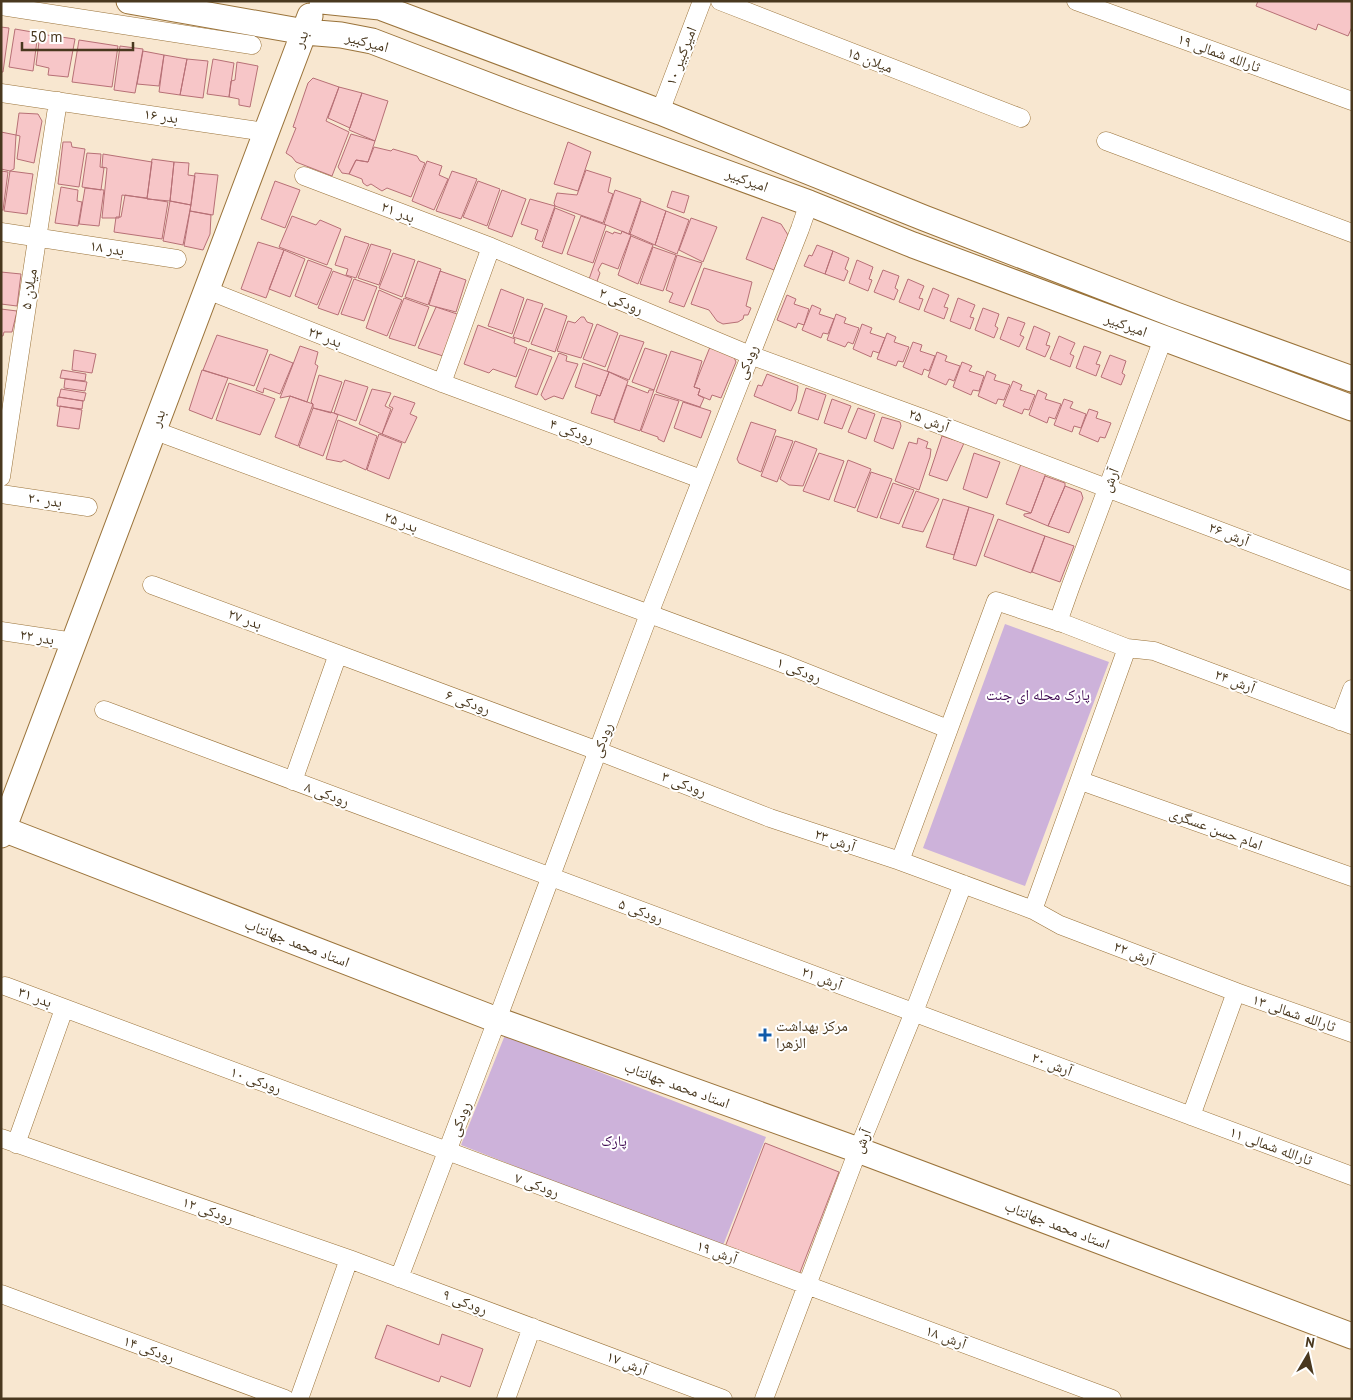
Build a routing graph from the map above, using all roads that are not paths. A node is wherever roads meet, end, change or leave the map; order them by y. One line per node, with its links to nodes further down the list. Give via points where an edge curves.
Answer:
1 (129, 1): 9 (street, امیرکبیر)
2 (314, 1): 9 (street, بدر)
3 (322, 1): 7 (street, امیرکبیر)
4 (702, 1): 14 (street, امیرکبیر ۱۰)
5 (720, 1): 15 (street, میلان ۱۵)
6 (1081, 3): 13 (street, ثارالله شمالی ۱۹)
7 (376, 4): 14 (street, امیرکبیر)
8 (1, 6): 10 (street)
9 (305, 32): 16 (street, بدر); 19 (street, امیرکبیر, via 372,41)
10 (252, 45)
11 (1, 93): 12 (street, بدر ۱۶)
12 (58, 101): 16 (street, بدر ۱۶); 23 (street, میلان ۵)
13 (1352, 101)
14 (660, 112): 20 (street, امیرکبیر)
15 (1021, 118)
16 (265, 132): 27 (street, بدر)
17 (1106, 141): 22 (street)
18 (304, 176): 25 (street, بدر ۲۱)
19 (809, 203): 24 (street, امیرکبیر); 29 (street, رودکی)
20 (924, 218): 24 (street); 31 (street, امیرکبیر, via 1172,314)
21 (1, 232): 23 (street, بدر ۱‍۸)
22 (1352, 233)
23 (37, 238): 26 (street, بدر ۱‍۸); 30 (street, میلان ۵)
24 (913, 245): 28 (street, امیرکبیر)
25 (491, 247): 29 (street, رودکی ۲); 32 (street)
26 (177, 259)
27 (207, 290): 32 (street, بدر ۲۳); 34 (street, بدر)
28 (1163, 339): 33 (street, امیرکبیر); 37 (street, آرش)
29 (750, 355): 36 (street, رودکی); 37 (street, آرش ۲۵)
30 (10, 364): 35 (street, میلان ۵)
31 (1352, 379)
32 (442, 383): 36 (street, رودکی ۴)
33 (1352, 408)
34 (154, 430): 42 (street, بدر ۲۵); 45 (street, بدر)
35 (1, 477)
36 (701, 479): 42 (street, رودکی)
37 (1107, 488): 40 (street, آرش ۲۶); 43 (street, آرش)
38 (1, 494): 39 (street, بدر ۲۰)
39 (88, 507)
40 (1352, 581)
41 (152, 585): 47 (street, بدر ۲۷)
42 (649, 614): 51 (street, رودکی ۱); 52 (street, رودکی)
43 (1058, 622): 46 (street, آرش ۲۴); 51 (street, آرش ۲۴, via 996,601)
44 (1, 631): 45 (street, بدر ۲۲)
45 (74, 642): 56 (street, بدر)
46 (1127, 648): 50 (street, آرش ۲۴, via 1154,651); 54 (street)
47 (338, 654): 52 (street, رودکی ۶); 53 (street)
48 (1352, 689): 50 (street)
49 (104, 710): 53 (street, رودکی ۸)
50 (1346, 723)
51 (948, 729): 57 (street)
52 (598, 750): 55 (street, رودکی ۳); 58 (street, رودکی)
53 (293, 781): 58 (street, رودکی ۸)
54 (1081, 781): 59 (street, امام حسن عسگری); 61 (street)
55 (770, 818): 57 (street, آرش ۲۳)
56 (2, 832): 67 (street, استاد محمد جهانتاب)
57 (900, 861): 60 (street, آرش ۲۳)
58 (551, 877): 62 (street, رودکی ۵); 67 (street, رودکی)
59 (1352, 877)
60 (962, 884): 61 (street, آرش ۲۲); 66 (street, آرش)
61 (1034, 910): 64 (street, آرش ۲۲, via 1060,925)
62 (730, 944): 66 (street, آرش ۲۱)
63 (5, 986): 65 (street, بدر ۳۱)
64 (1236, 992): 68 (street, ثارالله شمالی ۱۳); 69 (street)
65 (64, 1009): 70 (street); 72 (street, رودکی ۱۰)
66 (914, 1012): 69 (street, آرش ۲۰); 71 (street, آرش)
67 (497, 1020): 71 (street, استاد محمد جهانتاب); 72 (street, رودکی)
68 (1352, 1033)
69 (1191, 1116): 73 (street, ثارالله شمالی ۱۱)
70 (8, 1141): 75 (street, رودکی ۱۲)
71 (858, 1150): 77 (street, آرش); 80 (street, استاد محمد جهانتاب)
72 (447, 1151): 74 (street, رودکی ۷); 76 (street, رودکی)
73 (1352, 1176)
74 (627, 1218): 77 (street, آرش ۱۹)
75 (350, 1259): 76 (street, رودکی ۱۲); 83 (street)
76 (399, 1278): 79 (street, رودکی ۹)
77 (807, 1285): 81 (street, آرش ۱۸); 86 (street, آرش)
78 (8, 1297): 82 (street, رودکی ۱۴)
79 (532, 1327): 84 (street); 85 (street, آرش ۱۷)
80 (1352, 1336)
81 (1083, 1394): 87 (street, آرش ۱۸)
82 (285, 1399)
83 (299, 1399)
84 (506, 1399)
85 (723, 1399)
86 (764, 1399)
87 (1112, 1399)

